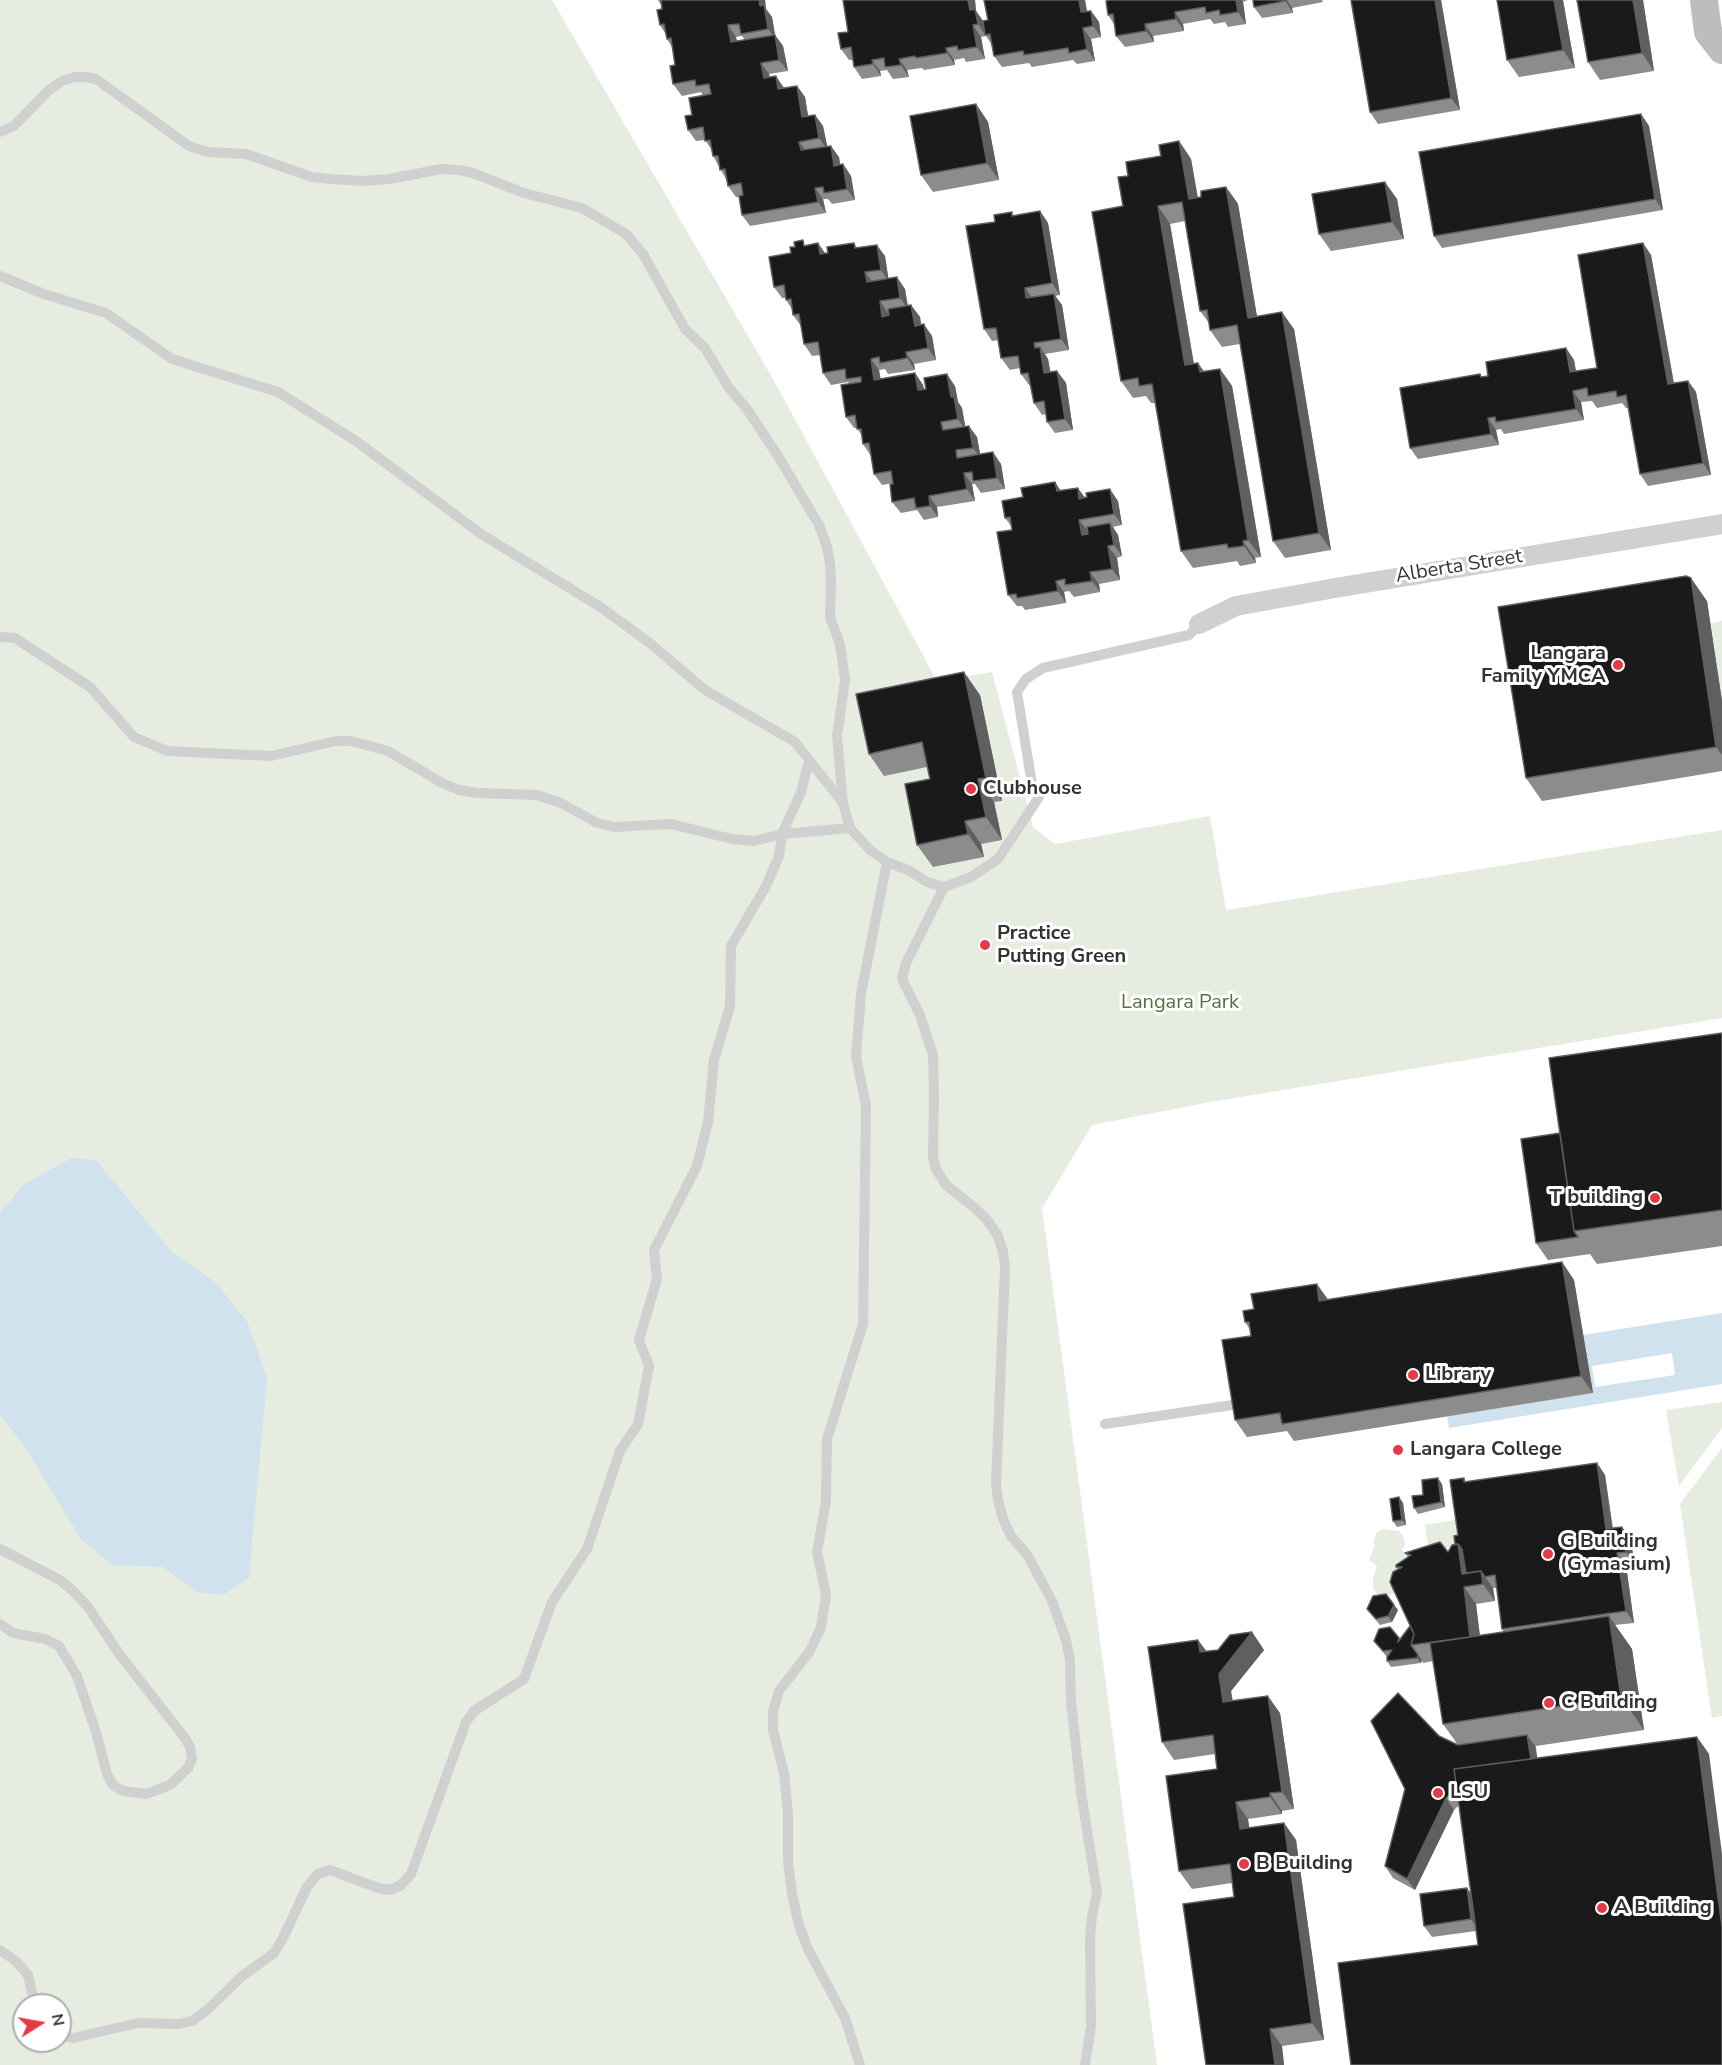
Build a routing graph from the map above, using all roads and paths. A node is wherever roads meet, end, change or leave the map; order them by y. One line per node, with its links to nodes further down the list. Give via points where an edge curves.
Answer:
1 (1704, 0): 2 (street, via 1708,32)
2 (1722, 50)
3 (0, 132): 9 (lane, via 14,126 62,81 86,77 96,79 189,146 207,152 246,154 312,177 332,179 362,181 459,170 582,208 626,234 643,254 685,329 705,348 747,409 819,525 830,564 830,617 840,644 845,680 837,736)
4 (0, 276): 8 (lane, via 106,313 172,359 278,392 356,441 481,534 602,608 705,690 795,742)
5 (1722, 524): 6 (street, Alberta Street, via 1236,606)
6 (1199, 624): 13 (lane, via 1189,635 1043,668 1026,679 1017,692 1032,784 1039,797 998,859 971,877)
7 (0, 638): 11 (lane, via 15,638 90,687 134,737 167,751 271,756 351,741 388,751 459,790 537,795 614,827 671,824 754,841)
8 (809, 760): 9 (lane); 11 (lane, via 801,792)
9 (843, 803): 10 (lane)
10 (850, 828): 11 (lane); 12 (lane)
11 (782, 834): 20 (lane, via 779,856 766,886 731,946 730,1006 714,1060 708,1122 697,1166 654,1250 657,1278 639,1340 649,1366 638,1424 620,1450 587,1549 552,1602 524,1678 474,1711 466,1722 411,1874 389,1890 330,1870 318,1874 274,1953 192,2021 138,2023)
12 (887, 862): 13 (lane); 21 (lane, via 861,994 856,1058 866,1105 863,1324 826,1438 826,1501 817,1552 826,1594 821,1627 810,1651 779,1691 773,1711 773,1730 784,1773 788,1861 799,1925 845,2018)
13 (944, 887): 22 (lane, via 906,963 902,979 920,1015 933,1055 936,1169 946,1185 987,1220 1003,1251 997,1492 1011,1536 1028,1557 1052,1601 1070,1660 1081,1792 1097,1893 1090,1938 1091,2026)
14 (1239, 1404): 15 (lane)
15 (1105, 1424)
16 (0, 1549): 17 (lane, via 60,1580 88,1607 185,1738 192,1759 188,1768 170,1785 146,1794 123,1791 113,1785 77,1676 59,1646 45,1638 13,1633)
17 (0, 1624)
18 (0, 1950): 19 (lane, via 28,1975)
19 (32, 1993)
20 (72, 2037)
21 (860, 2065)
22 (1085, 2065)

